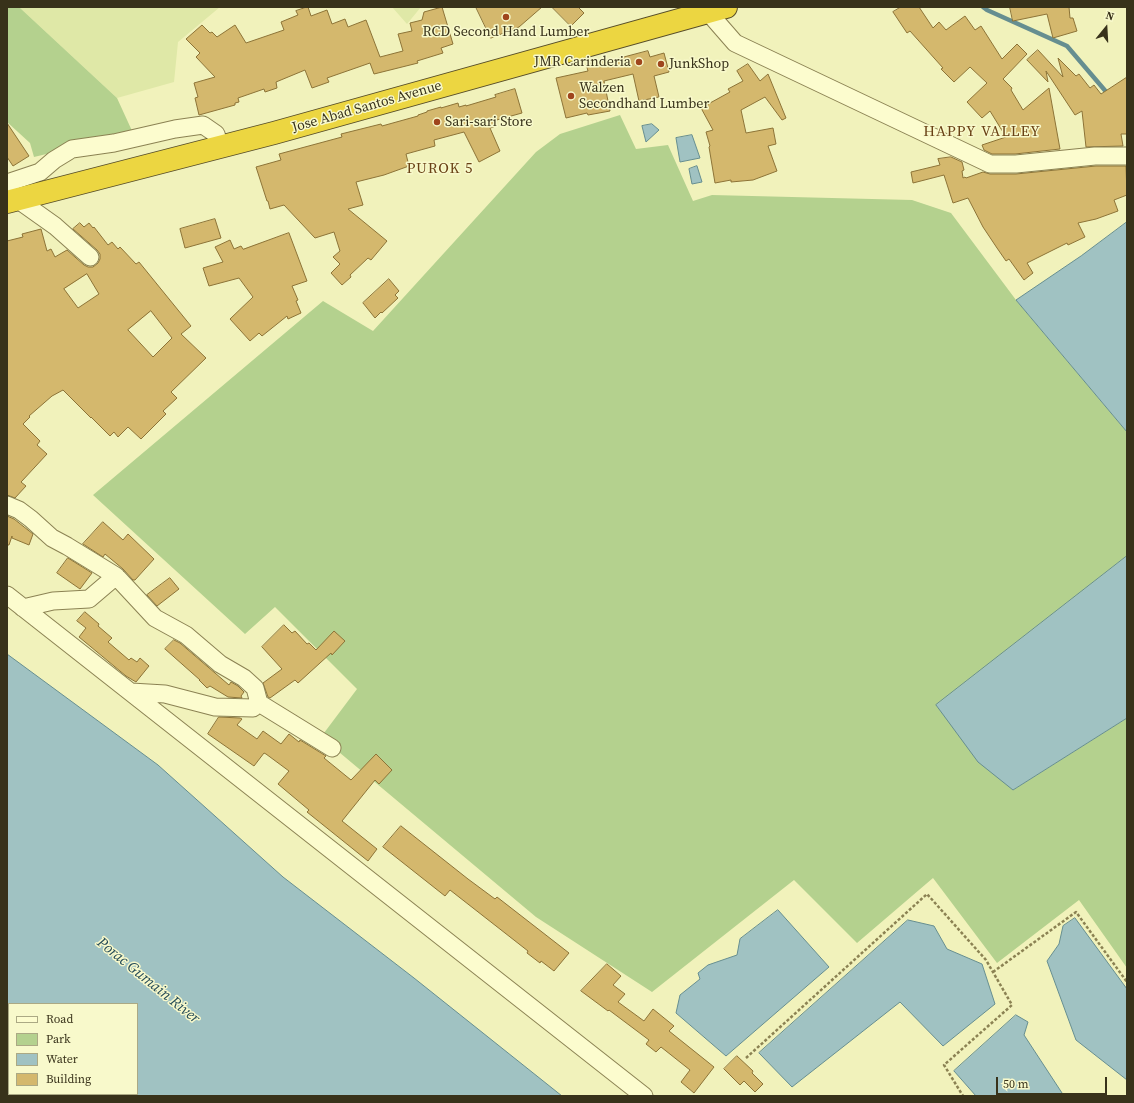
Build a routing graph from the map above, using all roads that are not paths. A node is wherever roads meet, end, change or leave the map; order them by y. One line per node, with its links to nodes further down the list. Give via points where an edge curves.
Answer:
1 (717, 10): 2 (highway, Jose Abad Santos Avenue); 3 (street, via 734,43 990,164)
2 (220, 147): 4 (highway, Jose Abad Santos Avenue, via 85,182); 4 (street, via 216,134 203,125 72,149)
3 (1127, 156)
4 (10, 195): 5 (street, via 55,226)
5 (90, 257)
6 (7, 505): 7 (street, via 25,514 52,538)
7 (116, 576): 9 (street, via 89,599 53,601); 11 (street, via 155,618 186,635 220,664 244,678 255,688)
8 (7, 595): 9 (street)
9 (24, 608): 10 (street)
10 (131, 692): 11 (street, via 165,694 215,707 253,708); 13 (street)
11 (259, 703): 12 (street)
12 (332, 748)
13 (644, 1096)

